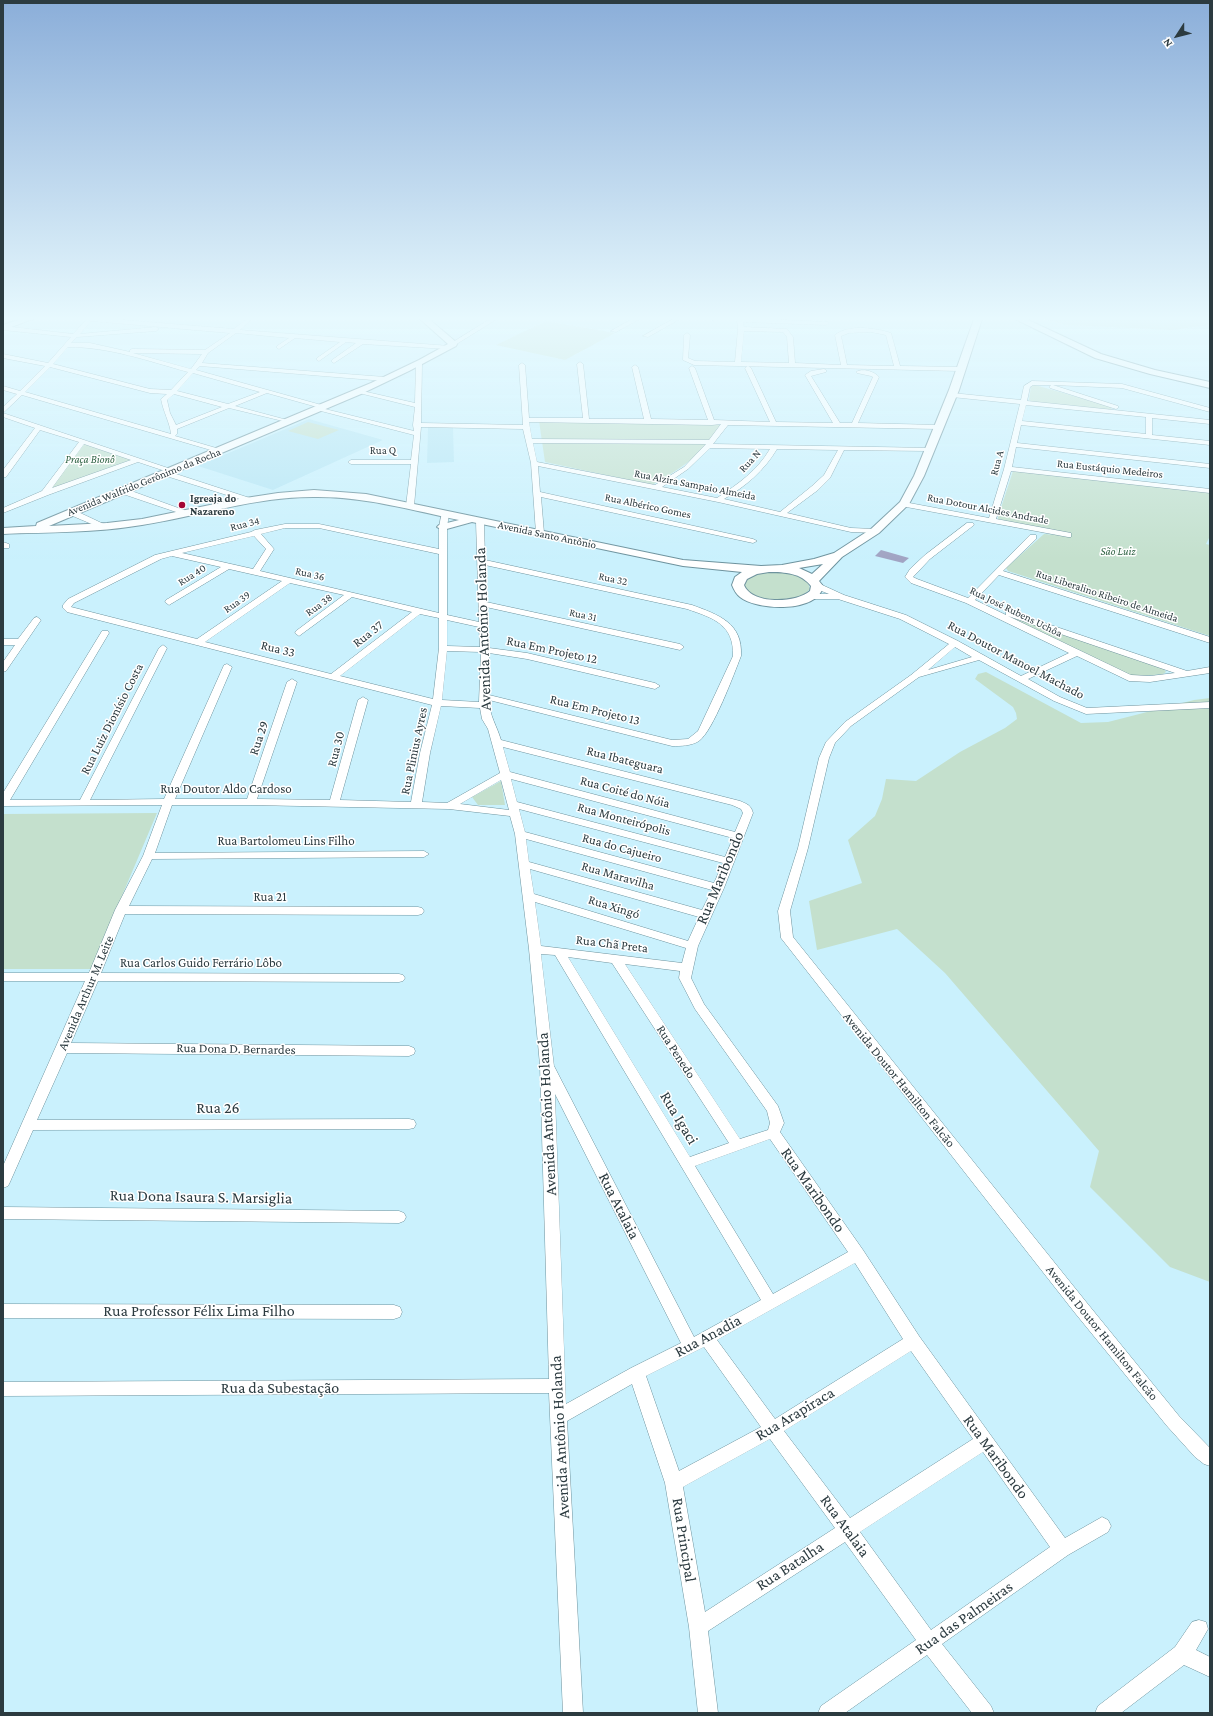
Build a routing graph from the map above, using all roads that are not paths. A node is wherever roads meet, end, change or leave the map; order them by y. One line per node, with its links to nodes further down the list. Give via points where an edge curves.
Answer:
1 (14, 399): 25 (street)
2 (41, 399): 46 (street)
3 (164, 399): 43 (street)
4 (201, 399): 21 (street)
5 (247, 399): 21 (street)
6 (290, 399): 23 (street)
7 (342, 399): 23 (street, Avenida Walfrido Gerônimo da Rocha)
8 (388, 399): 22 (street)
9 (418, 399): 22 (street)
10 (524, 399): 36 (street)
11 (584, 399): 29 (street)
12 (643, 399): 30 (street)
13 (704, 399): 33 (street)
14 (762, 399): 37 (street)
15 (822, 399): 38 (street)
16 (866, 399): 40 (street)
17 (950, 399): 42 (street)
18 (1024, 399): 26 (street); 35 (street, Rua A)
19 (1091, 399): 26 (street)
20 (1170, 399): 24 (street)
21 (229, 406): 31 (street); 43 (street)
22 (418, 406): 39 (street)
23 (321, 408): 31 (street, Avenida Walfrido Gerônimo da Rocha); 44 (street)
24 (1210, 410)
25 (3, 411)
26 (1139, 414): 28 (street)
27 (3, 415): 41 (street)
28 (1149, 416): 32 (street); 45 (street)
29 (586, 420): 30 (street); 36 (street)
30 (648, 421): 33 (street)
31 (289, 422): 55 (street, Avenida Walfrido Gerônimo da Rocha)
32 (1210, 422)
33 (712, 423): 34 (street)
34 (726, 423): 37 (street); 50 (street)
35 (1018, 423): 45 (street); 51 (street, Rua A)
36 (526, 424): 39 (street); 48 (street)
37 (774, 424): 38 (street)
38 (837, 424): 40 (street)
39 (416, 425): 44 (street)
40 (854, 425): 42 (street)
41 (39, 427): 47 (street); 63 (street)
42 (938, 427): 54 (street)
43 (174, 428): 46 (street)
44 (417, 434): 58 (street)
45 (1149, 436): 49 (street)
46 (174, 437): 55 (street)
47 (83, 441): 56 (street); 67 (street)
48 (529, 441): 50 (street); 59 (street)
49 (1210, 443)
50 (710, 444): 52 (street); 64 (street, via 686,468)
51 (1013, 445): 60 (street); 61 (street, Rua A)
52 (775, 447): 53 (street); 70 (street, Rua N, via 757,473)
53 (842, 448): 54 (street); 77 (street, via 827,476)
54 (929, 449): 71 (street, via 920,476)
55 (221, 450): 62 (street, Avenida Walfrido Gerônimo da Rocha)
56 (139, 459): 62 (street); 67 (street)
57 (351, 462): 58 (street, Rua Q)
58 (415, 462): 72 (street)
59 (534, 463): 64 (street, Rua Alzira Sampaio Almeida); 68 (street)
60 (1210, 466)
61 (1008, 468): 66 (street, Rua Eustáquio Medeiros); 79 (street, Rua A)
62 (169, 472): 65 (street, Avenida Walfrido Gerônimo da Rocha); 69 (street)
63 (3, 475)
64 (655, 488): 70 (street, Rua Alzira Sampaio Almeida)
65 (123, 491): 74 (street, Avenida Walfrido Gerônimo da Rocha); 75 (street)
66 (1210, 491)
67 (45, 493): 73 (street)
68 (538, 494): 87 (street); 92 (street, Rua Albérico Gomes)
69 (252, 500): 72 (street, Avenida Santo Antônio, via 317,493 366,497); 75 (street, Avenida Santo Antônio)
70 (718, 500): 77 (street, Rua Alzira Sampaio Almeida)
71 (904, 504): 79 (street, Rua Dotour Alcides Andrade); 85 (street)
72 (410, 506): 76 (street, Avenida Santo Antônio)
73 (3, 511)
74 (71, 512): 80 (street, Avenida Walfrido Gerônimo da Rocha); 82 (street)
75 (188, 513): 82 (street, Avenida Santo Antônio)
76 (445, 514): 78 (street, Avenida Santo Antônio); 83 (street)
77 (782, 514): 84 (street, Rua Alzira Sampaio Almeida)
78 (477, 520): 83 (street); 87 (street, Avenida Santo Antônio); 96 (street, Avenida Antônio Holanda)
79 (992, 521): 88 (street, Rua Dotour Alcides Andrade)
80 (51, 525): 82 (street, Avenida Santo Antônio); 91 (street, Avenida Walfrido Gerônimo da Rocha)
81 (970, 525): 109 (street, Rua José Rubens Uchôa, via 920,563 909,577)
82 (104, 526)
83 (443, 528): 93 (street)
84 (851, 530): 85 (street, Rua Alzira Sampaio Almeida); 90 (street, Rua Alzira Sampaio Almeida)
85 (875, 531): 90 (street)
86 (256, 532): 93 (street, Rua 34, via 285,526 318,526); 94 (street, Rua 34); 102 (street, via 270,549)
87 (540, 533): 97 (street, Avenida Santo Antônio)
88 (1068, 535)
89 (1033, 537): 101 (street)
90 (864, 538): 95 (street)
91 (5, 539)
92 (754, 541)
93 (443, 552): 114 (street)
94 (171, 554): 98 (street, Rua 36); 112 (street, Rua 34, via 143,564 71,601)
95 (838, 555): 99 (street, via 816,562); 104 (street)
96 (481, 562): 111 (street, Avenida Antônio Holanda); 143 (street, Rua 32, via 689,607 723,623 734,633 737,656)
97 (683, 563): 100 (street, Avenida Santo Antônio); 105 (street, Avenida Santo Antônio, via 722,574)
98 (226, 566): 102 (street, Rua 36); 110 (street, Rua 40)
99 (779, 568): 100 (street, Avenida Santo Antônio); 104 (street, via 799,572)
100 (759, 569): 105 (street, via 744,575)
101 (998, 572): 109 (street); 119 (street, Rua Liberalino Ribeiro de Almeida)
102 (255, 573): 103 (street, Rua 36)
103 (288, 580): 106 (street, Rua 36); 122 (street, Rua 39)
104 (815, 583): 107 (street, Rua Doutor Manoel Machado); 108 (street, via 816,592)
105 (738, 584): 108 (street, Avenida Santo Antônio, via 740,590 756,600 769,603)
106 (351, 594): 113 (street, Rua 36); 117 (street, Rua 38)
107 (841, 597): 108 (street, Rua Doutor Manoel Machado); 123 (street, Rua Doutor Manoel Machado, via 903,618)
108 (809, 601)
109 (969, 601): 128 (street, Rua José Rubens Uchôa); 133 (street)
110 (169, 602)
111 (482, 604): 116 (street, Avenida Antônio Holanda); 124 (street, Rua 31)
112 (67, 608): 122 (street, Rua 33)
113 (418, 611): 114 (street, Rua 36); 134 (street, Rua 37)
114 (443, 617): 116 (street, Rua 36); 126 (street)
115 (37, 620): 121 (street)
116 (483, 625): 127 (street, Avenida Antônio Holanda)
117 (299, 633)
118 (105, 634): 148 (street)
119 (1210, 640)
120 (3, 642): 121 (street)
121 (21, 642): 131 (street)
122 (199, 642): 134 (street, Rua 33)
123 (955, 643): 129 (street, Rua Doutor Manoel Machado); 135 (street, Avenida Doutor Hamilton Falcão)
124 (680, 647)
125 (163, 648): 146 (street, Rua Luiz Dionísio Costa)
126 (443, 648): 127 (street, Rua Em Projeto 12); 141 (street)
127 (485, 650): 138 (street, Rua Em Projeto 12, via 527,656); 140 (street, Avenida Antônio Holanda)
128 (1076, 654): 133 (street, Rua José Rubens Uchôa, via 1129,678 1150,679); 136 (street)
129 (981, 657): 135 (street, Avenida Doutor Hamilton Falcão); 136 (street, Rua Doutor Manoel Machado)
130 (227, 667): 149 (street, Avenida Arthur M. Leite)
131 (3, 669)
132 (1210, 670): 133 (street)
133 (1187, 673)
134 (334, 676): 141 (street, Rua 33)
135 (914, 677): 197 (street, Avenida Doutor Hamilton Falcão, via 848,724 831,742 824,758 803,848 784,911 787,938 1081,1308 1173,1421)
136 (1020, 679): 142 (street, Rua Doutor Manoel Machado, via 1086,711 1108,712)
137 (292, 682): 147 (street, Rua 29)
138 (655, 686)
139 (363, 700): 150 (street, Rua 30)
140 (484, 700): 141 (street, Rua 33); 143 (street, Rua Em Projeto 13, via 672,743 683,743); 144 (street, Avenida Antônio Holanda, via 487,719)
141 (437, 703): 151 (street, Rua Plinius Ayres)
142 (1210, 704)
143 (699, 736)
144 (497, 742): 145 (street, Avenida Antônio Holanda); 153 (street, Rua Ibateguara)
145 (505, 774): 152 (street); 154 (street, Avenida Antônio Holanda); 156 (street, Rua Coité do Nóia)
146 (84, 802): 148 (street, Rua Doutor Aldo Cardoso); 149 (street, Rua Doutor Aldo Cardoso)
147 (251, 802): 149 (street, Rua Doutor Aldo Cardoso); 150 (street, Rua Doutor Aldo Cardoso)
148 (3, 803)
149 (168, 804): 158 (street, Avenida Arthur M. Leite)
150 (334, 804): 151 (street, Rua Doutor Aldo Cardoso)
151 (416, 805): 152 (street, Rua Doutor Aldo Cardoso)
152 (449, 806): 154 (street, Rua Doutor Aldo Cardoso)
153 (746, 807): 156 (street, Rua Maribondo, via 748,813)
154 (515, 809): 155 (street, Avenida Antônio Holanda); 159 (street, Rua Monteirópolis)
155 (520, 834): 160 (street, Avenida Antônio Holanda); 161 (street, Rua do Cajueiro)
156 (737, 836): 159 (street, Rua Maribondo)
157 (424, 854): 158 (street, Rua Bartolomeu Lins Filho)
158 (148, 856): 163 (street, Avenida Arthur M. Leite)
159 (728, 861): 161 (street, Rua Maribondo)
160 (524, 864): 162 (street, Avenida Antônio Holanda); 165 (street, Rua Maravilha)
161 (718, 888): 165 (street, Rua Maribondo)
162 (528, 896): 166 (street, Rua Xingó); 167 (street, Avenida Antônio Holanda)
163 (121, 910): 164 (street, Rua 21); 172 (street, Avenida Arthur M. Leite)
164 (418, 911)
165 (705, 915): 166 (street, Rua Maribondo)
166 (692, 946): 170 (street, Rua Maribondo)
167 (535, 949): 168 (street, Rua Chã Preta); 176 (street, Avenida Antônio Holanda)
168 (558, 951): 169 (street, Rua Chã Preta); 181 (street, Rua Igaci)
169 (616, 958): 170 (street, Rua Chã Preta); 180 (street, Rua Penedo)
170 (686, 968): 179 (street, Rua Maribondo, via 685,978 699,1006 773,1110 777,1123)
171 (3, 977): 172 (street, Rua Carlos Guido Ferrário Lôbo)
172 (93, 978): 173 (street, Rua Carlos Guido Ferrário Lôbo); 174 (street, Avenida Arthur M. Leite)
173 (399, 978)
174 (62, 1048): 175 (street, Rua Dona D. Bernardes); 178 (street, Avenida Arthur M. Leite)
175 (409, 1051)
176 (547, 1065): 190 (street, Rua Atalaia); 192 (street, Avenida Antônio Holanda)
177 (409, 1124): 178 (street, Rua 26)
178 (28, 1125): 182 (street, Avenida Arthur M. Leite)
179 (773, 1134): 180 (street); 185 (street, Rua Maribondo)
180 (737, 1145): 181 (street)
181 (686, 1164): 186 (street, Rua Igaci)
182 (3, 1182)
183 (3, 1213): 184 (street, Rua Dona Isaura S. Marsiglia)
184 (399, 1217)
185 (858, 1254): 186 (street, Rua Anadia); 189 (street, Rua Maribondo)
186 (770, 1302): 190 (street, Rua Anadia)
187 (3, 1311): 188 (street, Rua Professor Félix Lima Filho)
188 (394, 1312)
189 (913, 1341): 195 (street, Rua Arapiraca); 196 (street, Rua Maribondo)
190 (699, 1342): 191 (street, Rua Anadia); 195 (street, Rua Atalaia)
191 (637, 1373): 194 (street, Rua Anadia); 198 (street, Rua Principal)
192 (557, 1386): 193 (street, Rua da Subestação); 194 (street, Avenida Antônio Holanda)
193 (3, 1389)
194 (558, 1417): 207 (street, Avenida Antônio Holanda)
195 (773, 1429): 198 (street, Rua Arapiraca); 200 (street, Rua Atalaia)
196 (984, 1441): 200 (street, Rua Batalha); 201 (street, Rua Maribondo)
197 (1210, 1458)
198 (674, 1483): 202 (street, Rua Principal)
199 (1102, 1526): 201 (street, Rua das Palmeiras)
200 (847, 1529): 202 (street, Rua Batalha); 204 (street, Rua Atalaia)
201 (1062, 1549): 204 (street, Rua das Palmeiras)
202 (698, 1627): 208 (street, Rua Principal)
203 (1199, 1629): 205 (street)
204 (929, 1643): 209 (street, Rua das Palmeiras); 210 (street, Rua Atalaia)
205 (1182, 1654): 206 (street); 211 (street)
206 (1210, 1667)
207 (573, 1713)
208 (708, 1713)
209 (828, 1713)
210 (984, 1713)
211 (1105, 1713)

